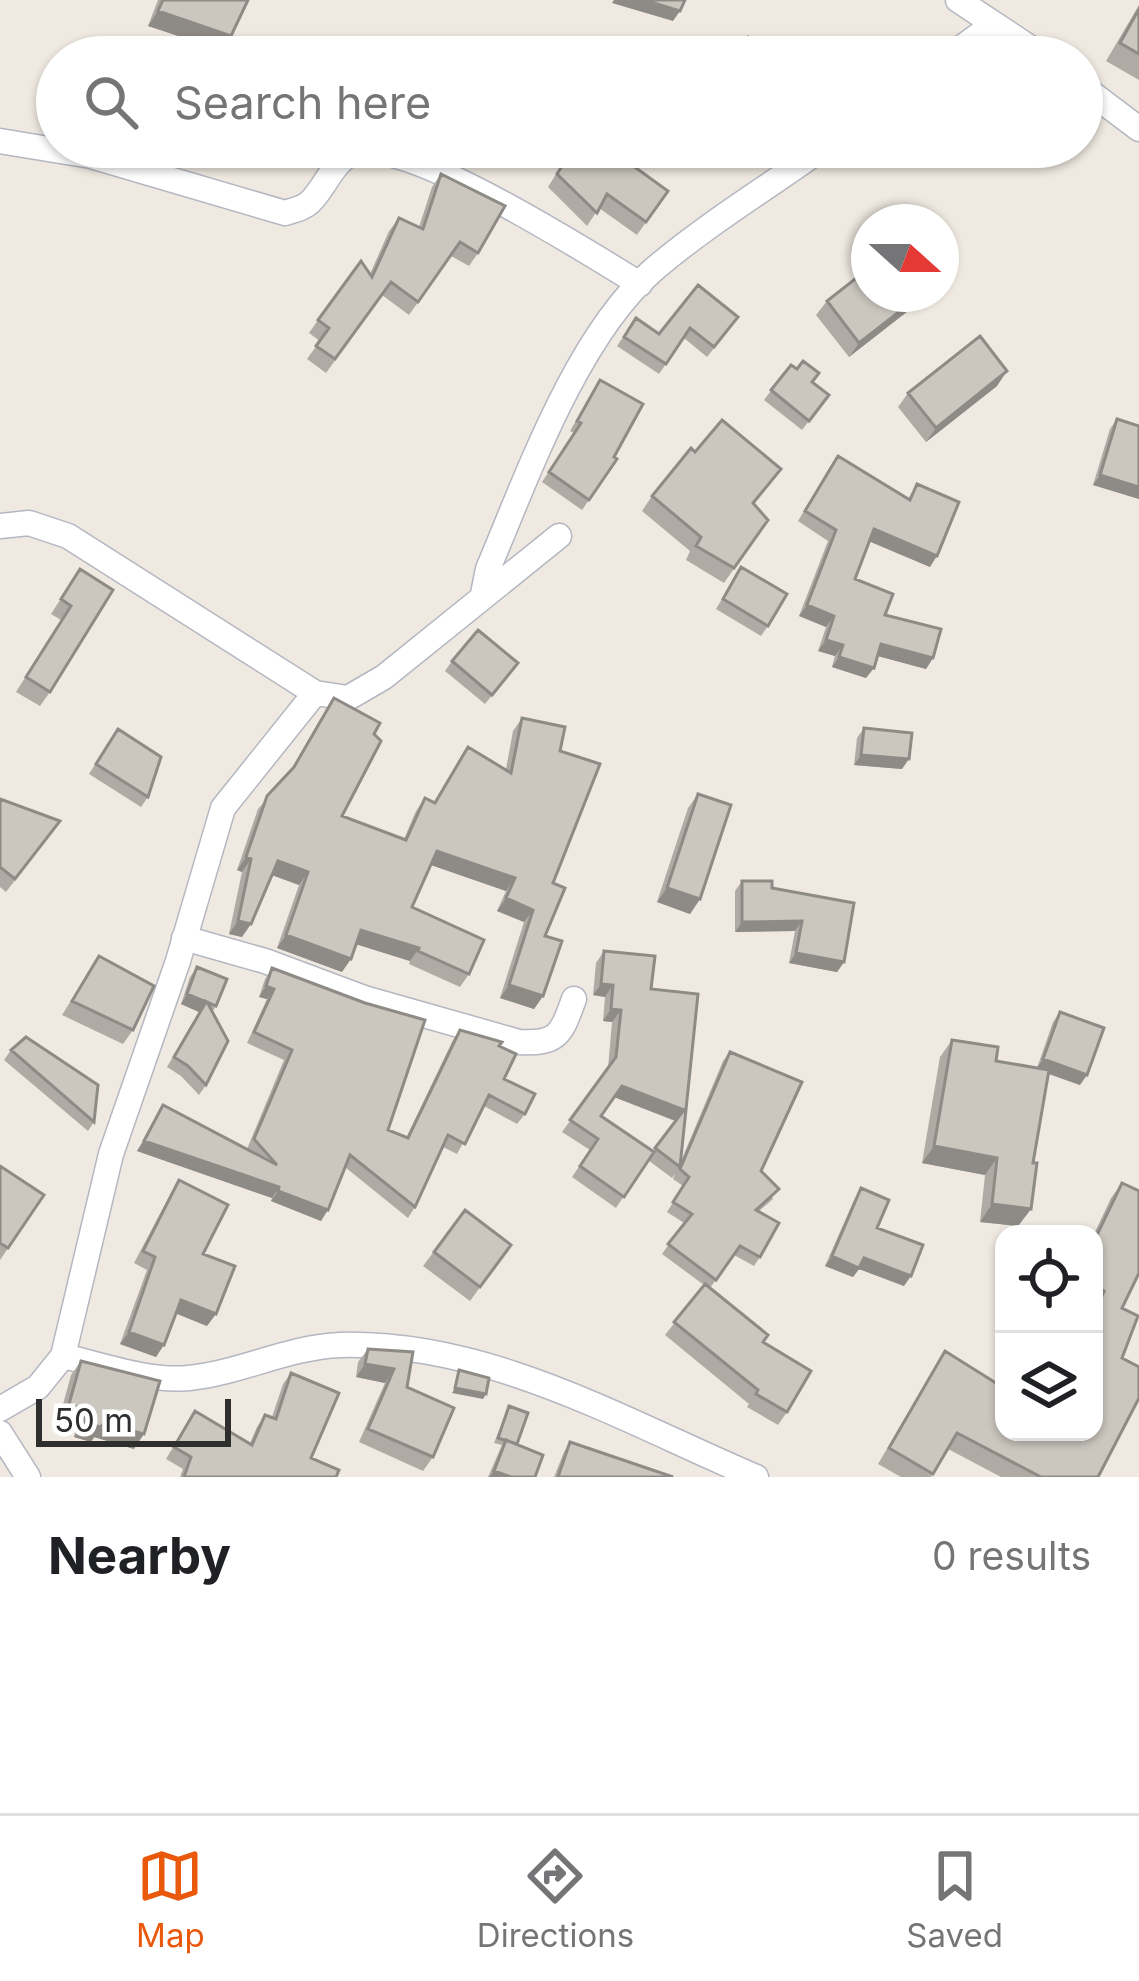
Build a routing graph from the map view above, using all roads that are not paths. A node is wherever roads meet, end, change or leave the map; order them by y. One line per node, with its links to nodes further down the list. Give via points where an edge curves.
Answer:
1 (958, 0): 2 (street)
2 (994, 24): 3 (street); 4 (street)
3 (978, 36)
4 (1012, 36)
5 (1103, 102): 6 (street)
6 (1139, 129)
7 (0, 141): 8 (street)
8 (36, 147)
9 (131, 168): 10 (street, via 285,214 308,205)
10 (336, 168)
11 (427, 168): 13 (street, via 469,184)
12 (795, 168): 13 (street)
13 (640, 284): 16 (street, via 607,323 550,423)
14 (0, 526): 17 (street, via 29,523 68,536)
15 (559, 536): 16 (street)
16 (483, 595): 17 (street, via 385,677 348,698)
17 (315, 693): 18 (street, via 223,808)
18 (184, 938): 19 (street, via 519,1042 545,1044 562,1031); 20 (street, via 111,1154)
19 (574, 999)
20 (63, 1356): 21 (street, via 38,1387); 24 (street, via 190,1378 340,1345 461,1360 641,1422)
21 (0, 1409)
22 (0, 1433): 23 (street)
23 (28, 1477)
24 (756, 1477)

